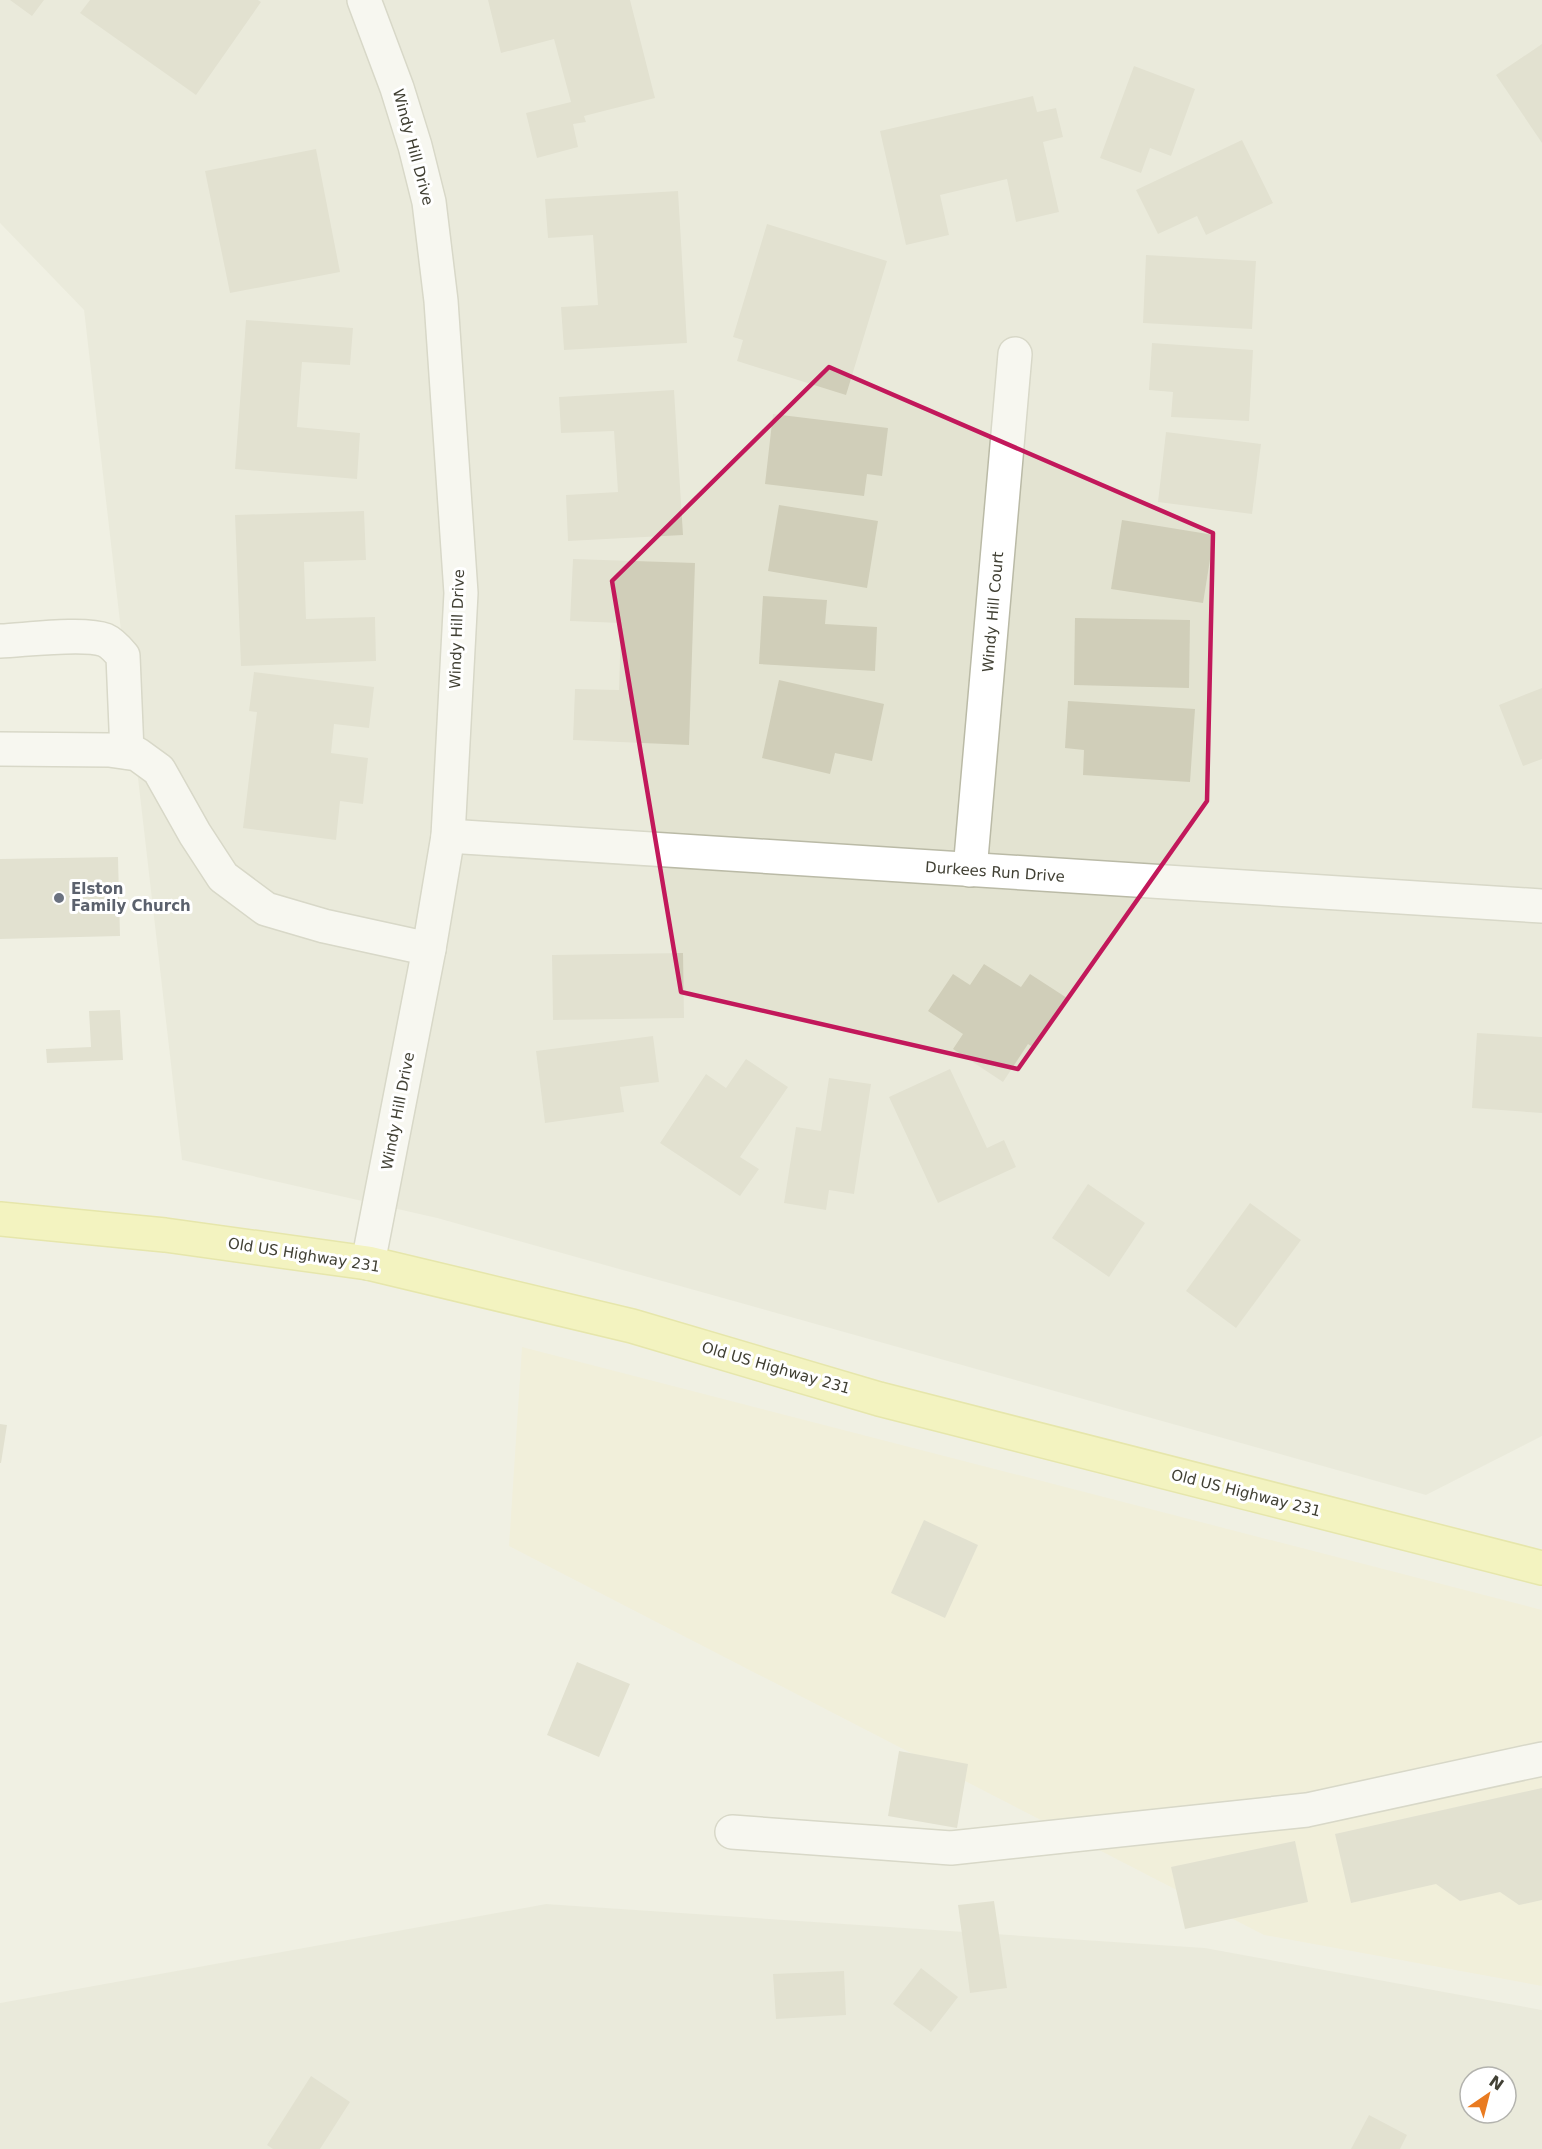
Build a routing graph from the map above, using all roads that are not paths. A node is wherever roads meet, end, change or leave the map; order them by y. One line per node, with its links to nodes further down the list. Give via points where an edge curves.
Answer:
1 (364, 0): 6 (street, Windy Hill Drive, via 418,157 429,202 441,302 461,593)
2 (1015, 354): 7 (street, Windy Hill Court)
3 (0, 641): 5 (street, via 88,636 106,640 117,648 123,656)
4 (0, 749): 5 (street)
5 (127, 752): 9 (street, via 137,754 159,770 223,877 266,909)
6 (448, 836): 7 (street, Durkees Run Drive); 9 (street, Windy Hill Drive)
7 (970, 870): 8 (street, Durkees Run Drive)
8 (1542, 906)
9 (429, 949): 11 (street, Windy Hill Drive)
10 (0, 1219): 11 (main road, Old US Highway 231, via 165,1235)
11 (368, 1263): 12 (main road, Old US Highway 231, via 632,1326 879,1399)
12 (1542, 1568)
13 (1542, 1759): 14 (street, via 1307,1810 951,1848)
14 (732, 1832)

